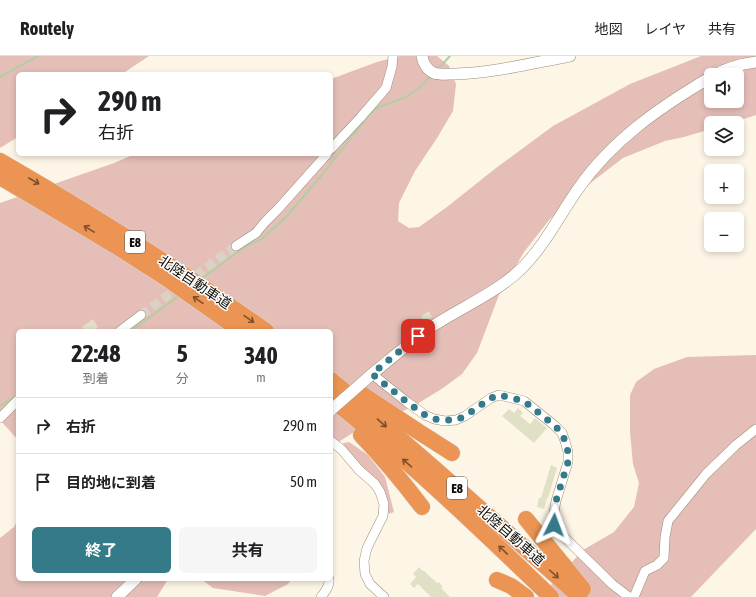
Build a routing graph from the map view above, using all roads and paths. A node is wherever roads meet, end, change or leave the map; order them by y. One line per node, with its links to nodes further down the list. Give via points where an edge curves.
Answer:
1 (393, 56): 7 (street, via 386,88)
2 (422, 56): 3 (street, via 428,69 441,74 478,73)
3 (570, 56)
4 (756, 62): 5 (street)
5 (729, 68)
6 (704, 81): 18 (street, via 643,121 610,150 578,188 541,247 521,269 496,288 418,336)
7 (333, 147)
8 (325, 156): 11 (street, via 256,233)
9 (0, 162): 17 (highway, 北陸自動車道 / E8, one-way to 17, via 126,236)
10 (0, 177): 12 (highway, 北陸自動車道 / E8, one-way to 10, via 116,246)
11 (236, 246)
12 (216, 313): 15 (highway); 16 (highway, 北陸自動車道 / E8)
13 (142, 315): 14 (street)
14 (123, 329)
15 (236, 329)
16 (239, 329)
17 (263, 329)
18 (372, 374): 23 (street, bridge); 41 (street, via 407,402 434,419 456,420 499,395 524,401 554,425 562,433 568,452 568,462 556,501 554,525 607,579)
19 (333, 375): 28 (highway)
20 (333, 382): 39 (highway, 北陸自動車道 / E8, one-way to 39)
21 (333, 401): 38 (highway, 北陸自動車道 / E8, one-way to 21, via 432,484)
22 (16, 402): 25 (street)
23 (333, 407)
24 (333, 411): 29 (highway, via 383,458)
25 (0, 418)
26 (756, 428): 42 (street, via 706,474 668,522 664,558 645,571)
27 (333, 443): 36 (street, via 375,484 384,504 384,516 367,548 364,561 365,574 370,584)
28 (452, 453)
29 (422, 507)
30 (526, 519): 40 (highway)
31 (497, 580): 37 (highway)
32 (134, 581): 34 (street)
33 (330, 581): 35 (street)
34 (117, 597)
35 (321, 597)
36 (384, 597)
37 (526, 597)
38 (551, 597)
39 (580, 597)
40 (591, 597)
41 (629, 597)
42 (634, 597)

